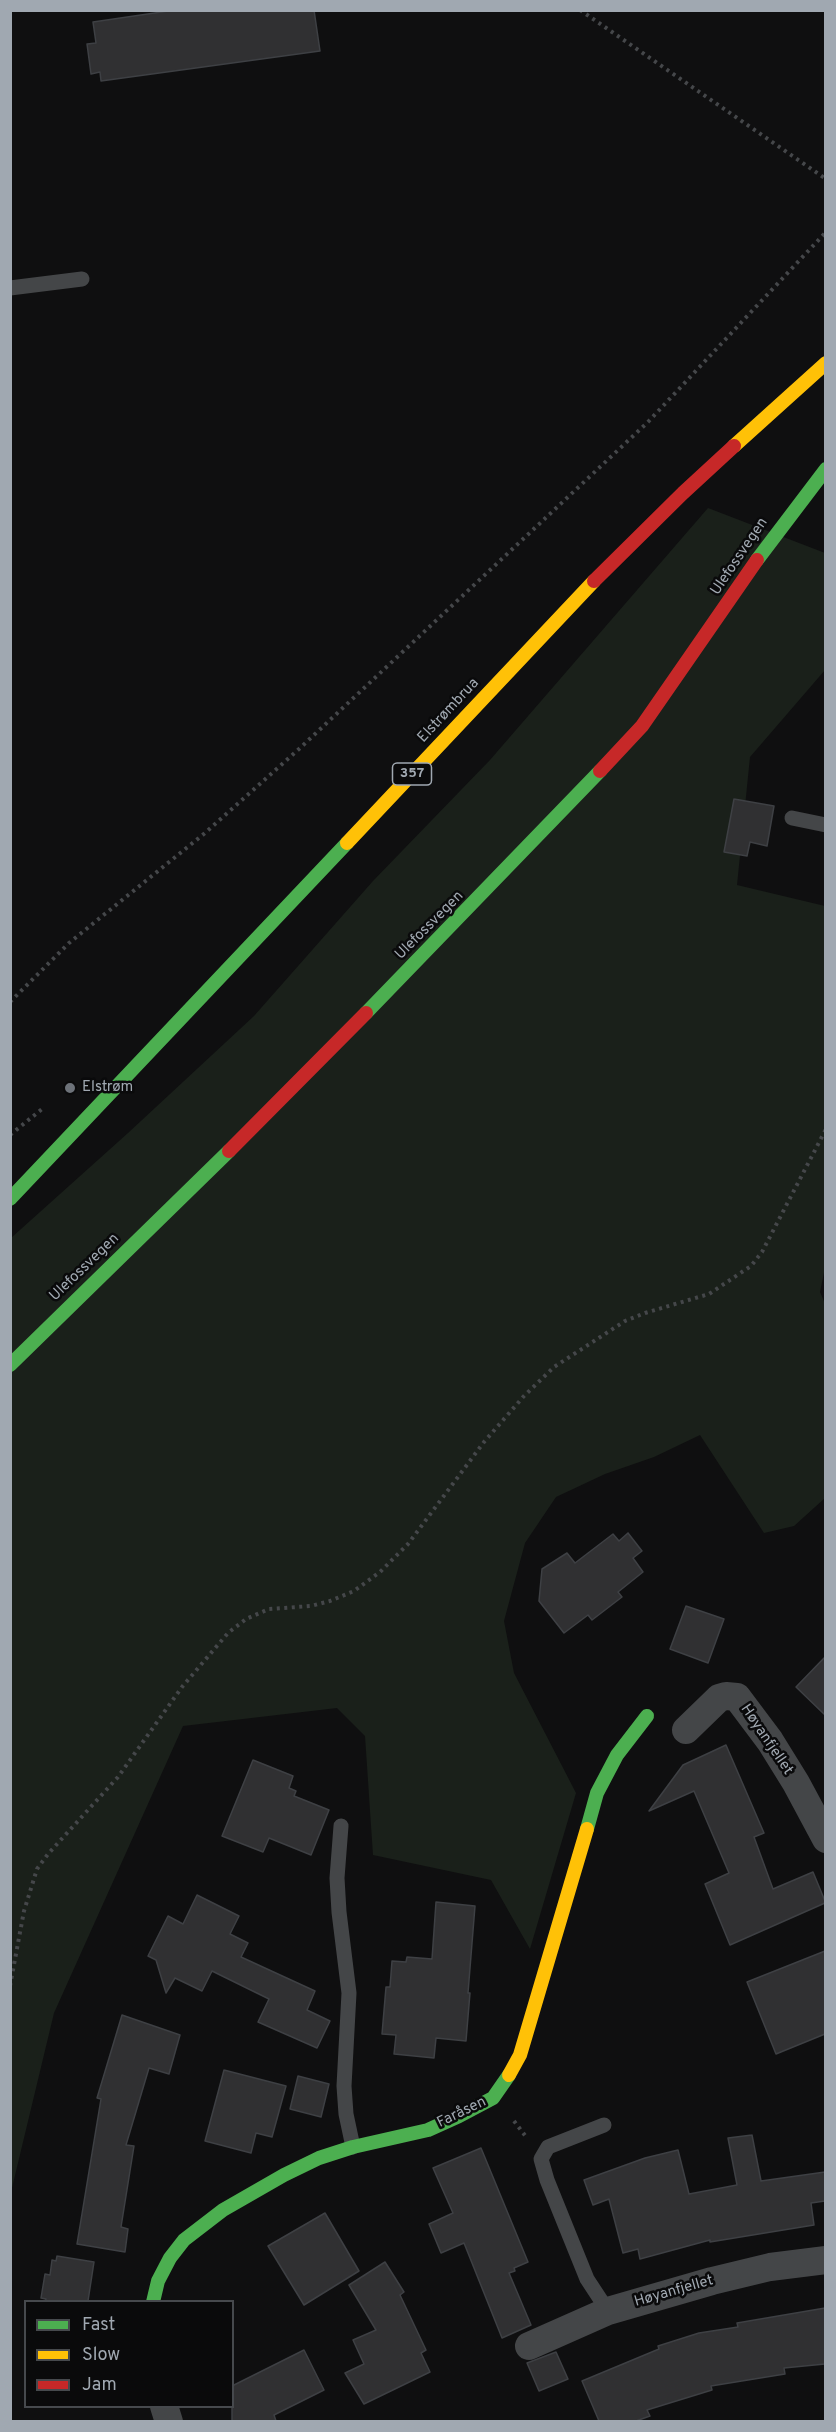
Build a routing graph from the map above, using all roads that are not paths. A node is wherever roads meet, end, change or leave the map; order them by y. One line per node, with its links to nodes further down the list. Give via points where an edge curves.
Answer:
1 (82, 279): 2 (lane)
2 (10, 288)
3 (825, 363): 7 (street, Elstrømbrua / 357, via 605,570)
4 (825, 469): 8 (street, Ulefossvegen, via 642,726 429,950)
5 (792, 818): 6 (lane)
6 (825, 825)
7 (10, 1199)
8 (10, 1365)
9 (647, 1716): 14 (street, Faråsen, via 616,1755 597,1793 520,2055 507,2079 493,2098 428,2130)
10 (686, 1730): 12 (street, Høyanfjellet, via 719,1698 737,1697 770,1741)
11 (341, 1826): 14 (lane, via 337,1878 349,1993 344,2086)
12 (825, 1839)
13 (603, 2125): 17 (lane, via 548,2147 541,2158 587,2279)
14 (352, 2147): 16 (street, Faråsen, via 284,2175 198,2228 170,2258)
15 (825, 2260): 17 (street, Høyanfjellet, via 724,2278)
16 (153, 2300)
17 (608, 2311): 18 (street, Høyanfjellet)
18 (529, 2346)

